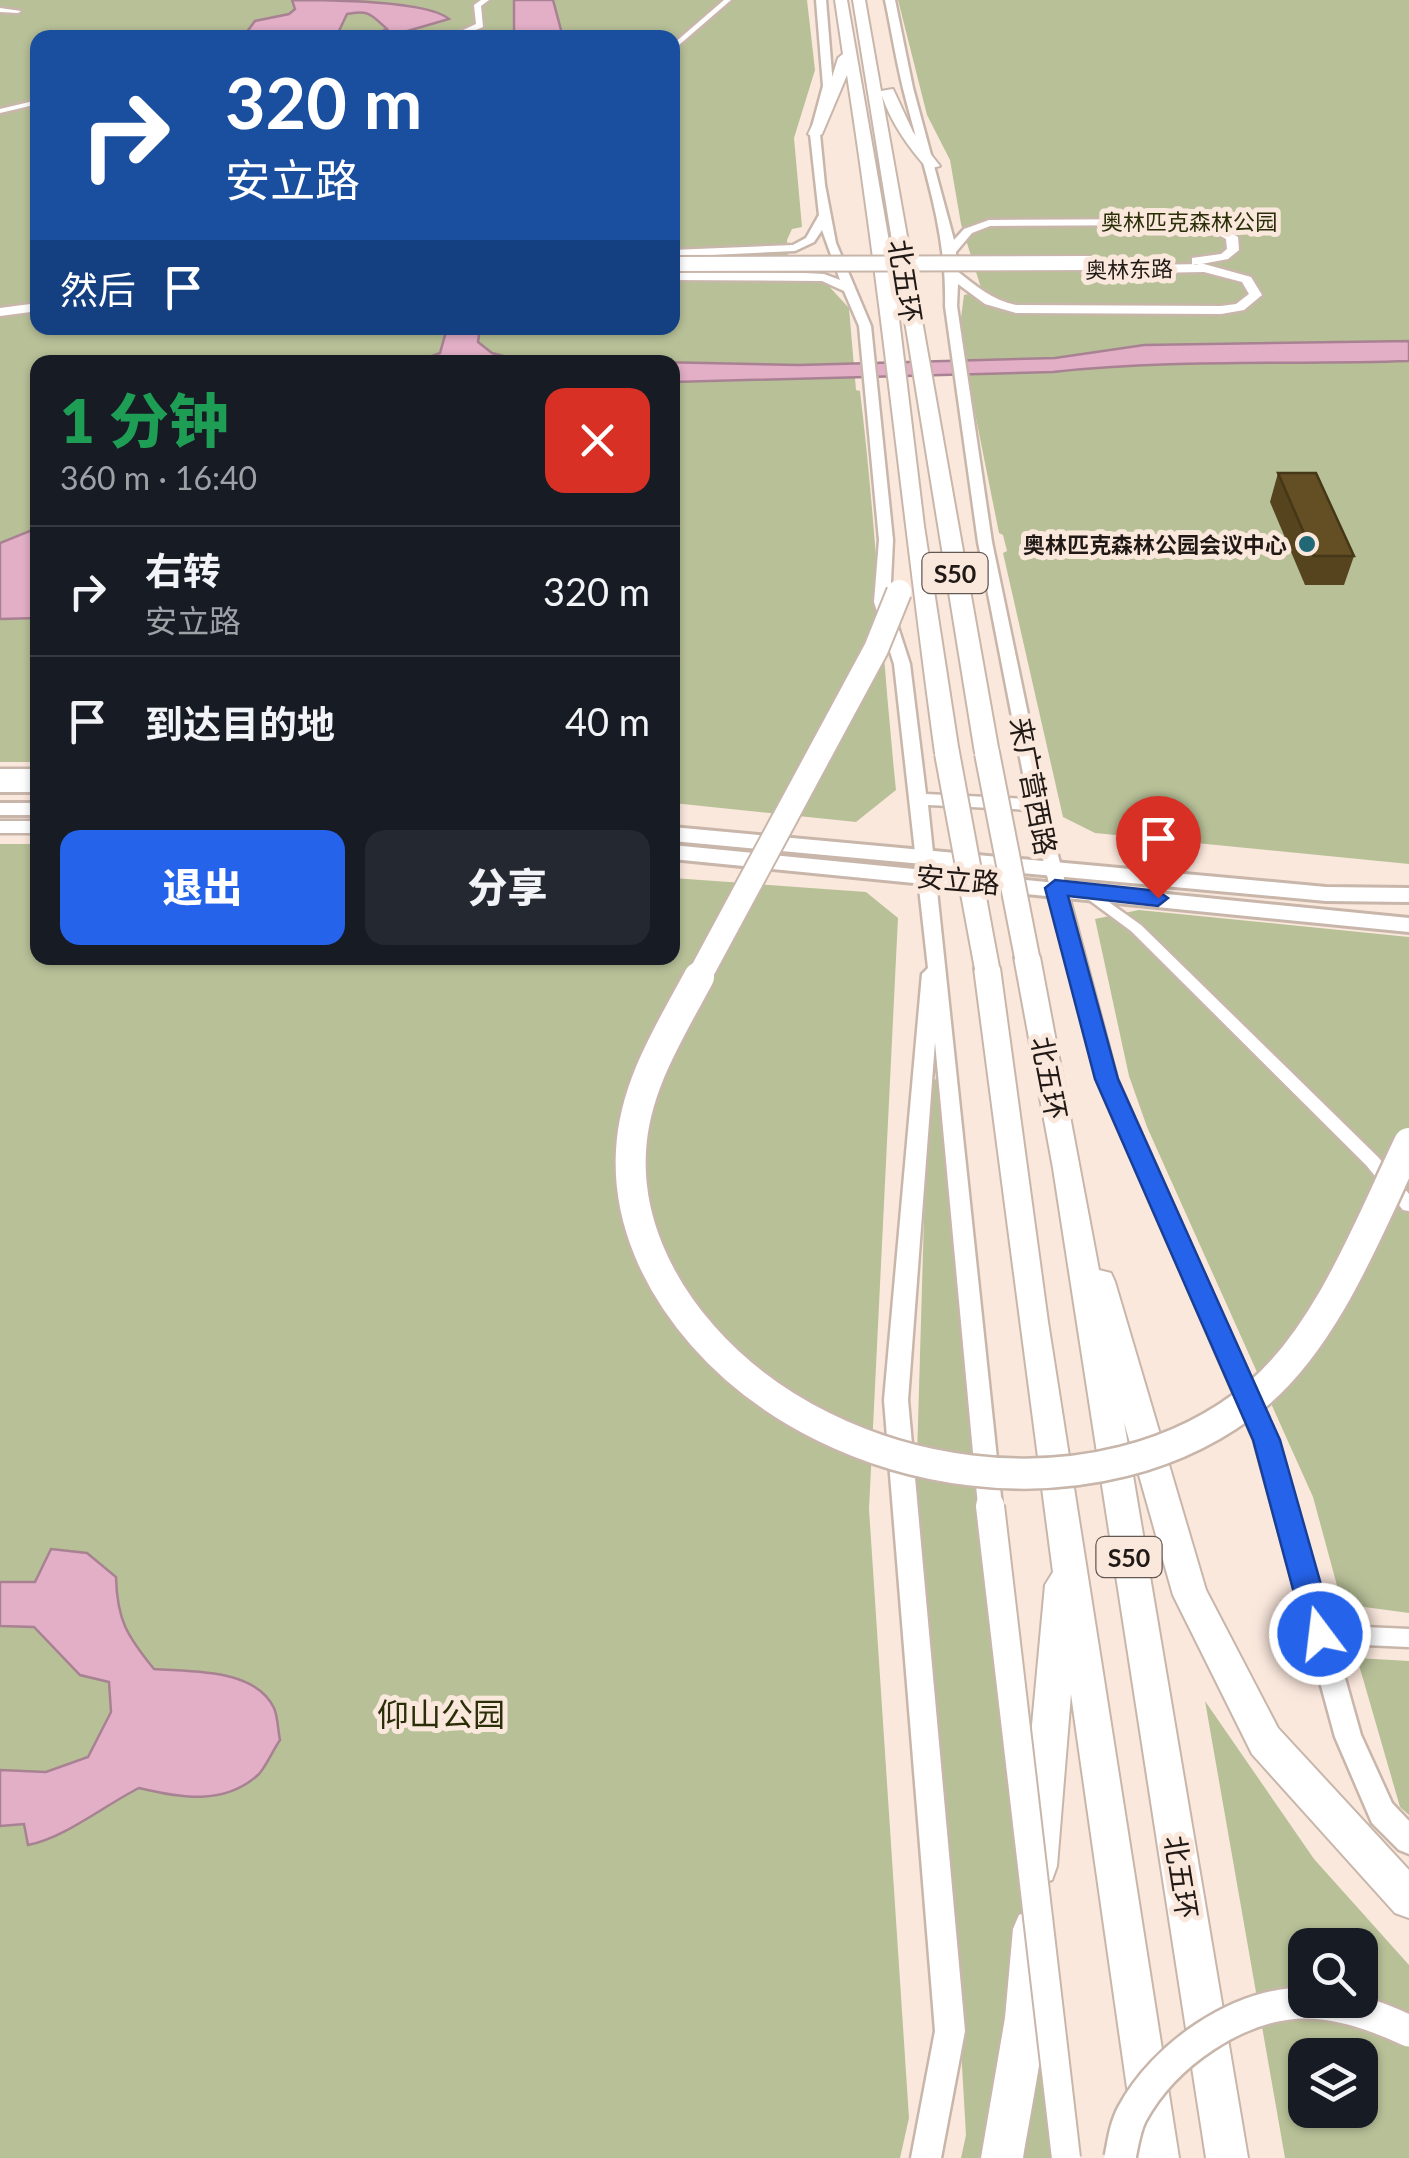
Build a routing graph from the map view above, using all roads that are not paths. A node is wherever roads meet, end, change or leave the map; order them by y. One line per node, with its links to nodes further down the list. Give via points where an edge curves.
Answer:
1 (486, 0): 9 (street, via 477,5 480,25)
2 (728, 0): 11 (street)
3 (822, 0): 15 (street, via 828,86)
4 (840, 0): 12 (highway, 北五环 / S50)
5 (860, 0): 10 (highway, 北五环 / S50)
6 (890, 0): 16 (street, 来广营西路, via 911,100)
7 (0, 10): 8 (street)
8 (18, 11)
9 (468, 30)
10 (864, 30): 16 (highway, via 895,118); 53 (highway, 北五环 / S50, bridge, via 987,753)
11 (680, 42)
12 (848, 52): 15 (highway); 31 (highway, 北五环 / S50, via 883,254)
13 (30, 104): 14 (street)
14 (0, 111)
15 (814, 134): 17 (street)
16 (934, 166): 18 (street, 来广营西路)
17 (824, 216): 19 (street, via 810,240); 26 (street)
18 (952, 250): 21 (street, 奥林东路, via 976,227 1008,222 1198,224 1226,232 1235,246 1206,261); 24 (street, 来广营西路)
19 (770, 252): 20 (street); 25 (street, via 772,272)
20 (680, 254)
21 (1088, 266): 22 (street, 奥林东路, bridge); 24 (street, 奥林东路, via 1204,268 1247,280 1256,295 1221,310 1016,309 978,296)
22 (680, 270)
23 (680, 271): 25 (street)
24 (954, 274): 37 (street, 来广营西路, via 951,306 985,542)
25 (760, 277): 26 (street, via 824,278)
26 (848, 288): 36 (street, via 865,326 886,540 882,602 902,664)
27 (30, 301): 28 (street)
28 (0, 304)
29 (30, 308): 30 (street)
30 (0, 312)
31 (914, 526): 52 (highway, bridge, via 899,592 876,649 659,1050 634,1121 632,1186 645,1247 679,1312 742,1376 815,1424 887,1454 978,1471 1044,1473 1130,1460 1210,1428 1260,1394 1303,1344); 55 (highway, 北五环 / S50, bridge, via 986,968)
32 (0, 774): 33 (street)
33 (30, 774)
34 (0, 786): 35 (main road)
35 (30, 786)
36 (919, 799): 37 (street); 46 (street)
37 (1038, 805): 47 (street, 来广营西路)
38 (0, 809): 39 (main road)
39 (30, 809)
40 (0, 827): 41 (street)
41 (30, 827)
42 (680, 833): 43 (main road, 安立路)
43 (747, 851): 44 (main road, 安立路); 45 (street, 安立路); 46 (main road, 安立路)
44 (680, 852)
45 (680, 859)
46 (926, 866): 47 (main road, 安立路); 51 (street)
47 (1053, 877): 48 (main road, 安立路); 49 (main road, 安立路); 56 (street, 来广营西路, via 1107,1079 1266,1440)
48 (1086, 891): 50 (main road, 安立路); 54 (street, via 1136,928)
49 (1409, 895)
50 (1409, 925)
51 (934, 928): 61 (street, via 896,1400 950,2031); 63 (street, bridge, via 990,1506)
52 (1409, 1143)
53 (1067, 1168): 59 (highway, via 1190,1595 1265,1741); 66 (highway, 北五环 / S50)
54 (1409, 1204)
55 (1066, 1539): 62 (highway, via 1026,2018); 65 (highway, 北五环 / S50)
56 (1320, 1634): 57 (street); 58 (street, 来广营西路, via 1348,1737 1382,1813)
57 (1409, 1638)
58 (1409, 1840)
59 (1409, 1899)
60 (1409, 2031): 64 (main road, bridge, via 1370,2012 1292,2004 1245,2017 1183,2050 1131,2114)
61 (926, 2158)
62 (1002, 2158)
63 (1066, 2158)
64 (1120, 2158)
65 (1158, 2158)
66 (1228, 2158)

